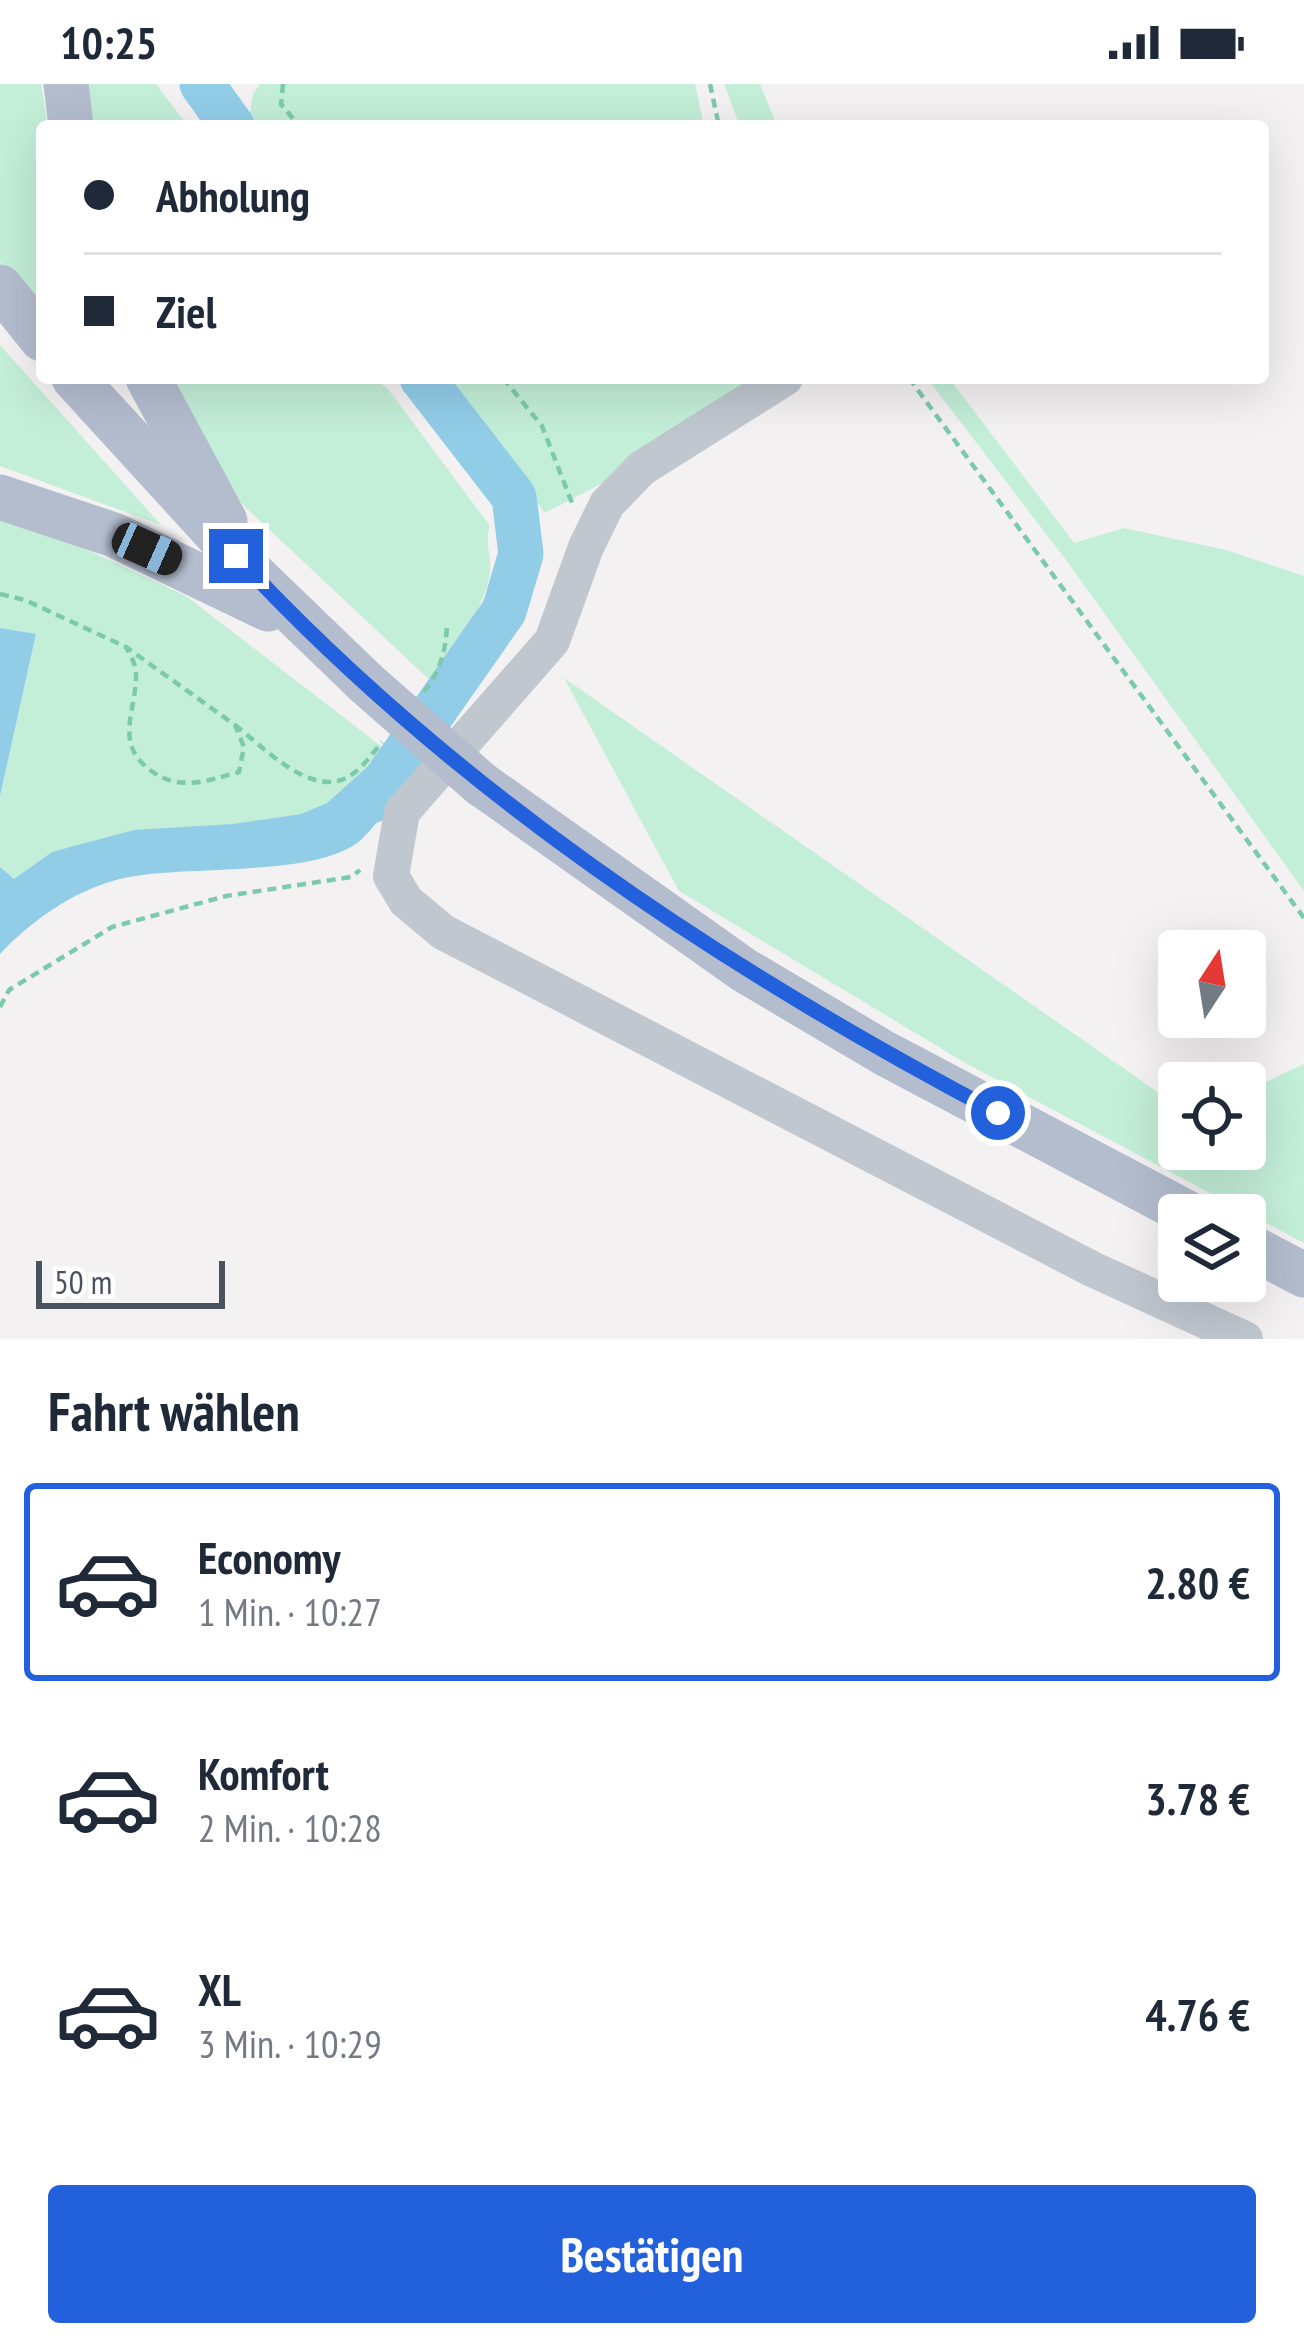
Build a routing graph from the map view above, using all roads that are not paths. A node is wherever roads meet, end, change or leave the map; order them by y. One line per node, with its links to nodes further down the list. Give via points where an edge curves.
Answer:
1 (66, 84): 2 (main road)
2 (70, 120)
3 (0, 287): 4 (main road)
4 (36, 331)
5 (79, 384): 9 (main road)
6 (151, 384): 9 (main road)
7 (775, 384): 14 (street, via 642,468 607,504 552,641 402,812 391,876 442,932)
8 (0, 497): 10 (main road, via 114,535)
9 (255, 576): 10 (main road)
10 (313, 633): 11 (main road, bridge, via 482,784 744,970)
11 (1158, 1198)
12 (1266, 1255): 13 (main road)
13 (1304, 1275)
14 (1230, 1336)

